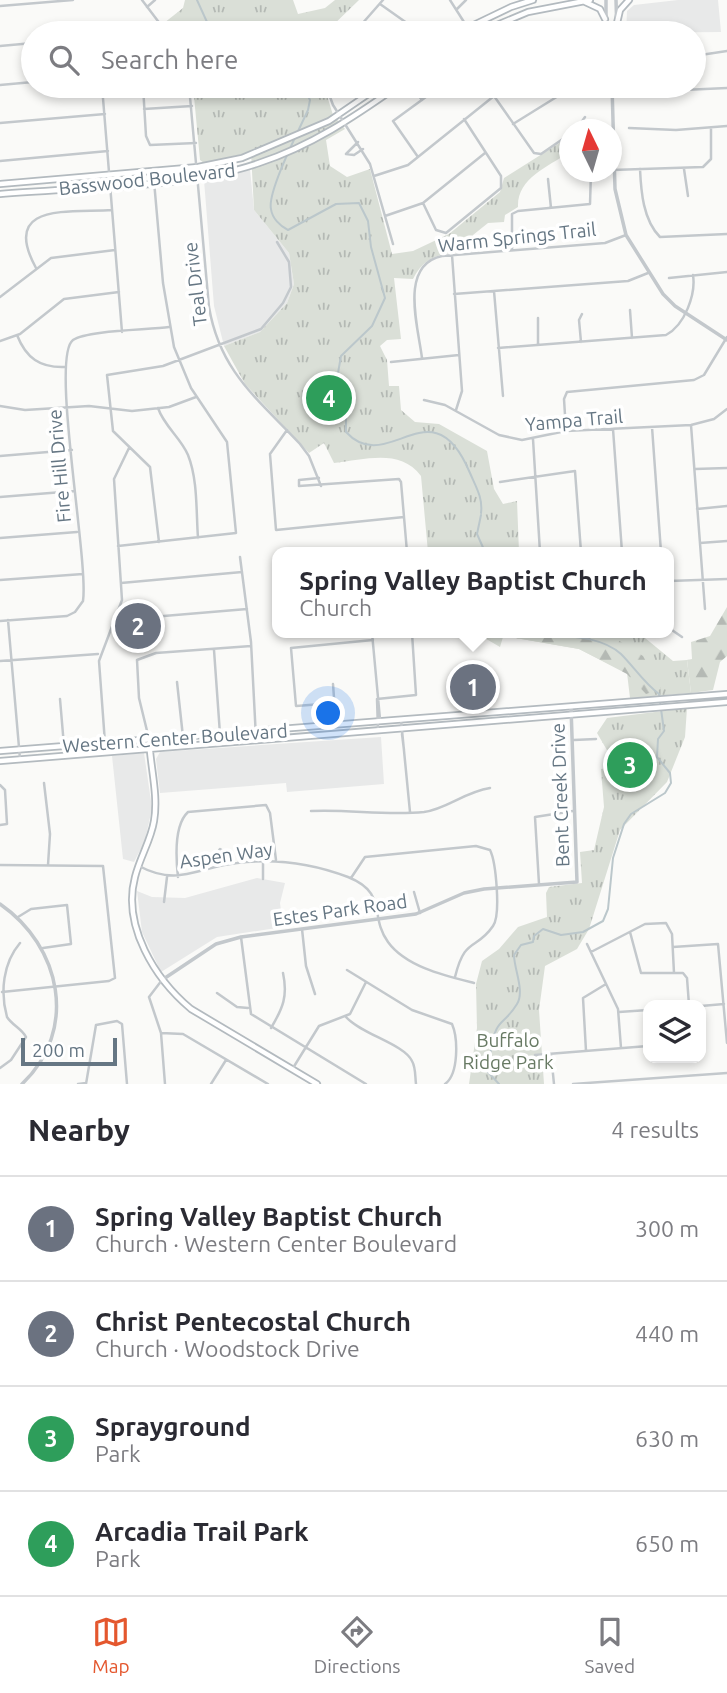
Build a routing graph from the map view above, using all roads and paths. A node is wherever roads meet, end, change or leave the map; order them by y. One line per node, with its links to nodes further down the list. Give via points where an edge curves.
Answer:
1 (73, 0): 15 (street)
2 (142, 0): 16 (street)
3 (155, 0): 16 (street)
4 (383, 0): 14 (street)
5 (450, 0): 17 (street)
6 (466, 0): 17 (street)
7 (533, 0): 24 (main road)
8 (555, 0): 18 (main road)
9 (590, 0): 13 (main road)
10 (606, 0): 19 (street)
11 (616, 0): 26 (street)
12 (629, 0): 27 (main road)
13 (581, 1): 18 (main road); 19 (main road, via 595,5)
14 (380, 5): 21 (street); 22 (street)
15 (0, 6)
16 (146, 7): 20 (street)
17 (457, 9): 23 (street)
18 (528, 12): 25 (main road)
19 (605, 19)
20 (157, 21)
21 (366, 21)
22 (403, 21)
23 (464, 21)
24 (482, 21)
25 (507, 21)
26 (617, 21)
27 (617, 21)
28 (21, 44): 29 (street)
29 (0, 46)
30 (727, 51): 31 (street)
31 (706, 54)
32 (21, 83): 33 (street)
33 (0, 85)
34 (727, 88): 35 (street)
35 (706, 89)
36 (103, 98): 50 (street)
37 (144, 98): 49 (street)
38 (190, 98): 48 (street, Teal Drive)
39 (331, 98): 51 (street)
40 (363, 98): 51 (main road, Basswood Boulevard)
41 (380, 98): 54 (main road, Basswood Boulevard)
42 (425, 98): 47 (street)
43 (491, 98): 52 (street)
44 (495, 98): 56 (street)
45 (556, 98): 56 (street)
46 (612, 98): 53 (street)
47 (422, 100): 66 (street, via 393,121)
48 (192, 106): 49 (street); 62 (street, Teal Drive)
49 (144, 109): 62 (street, via 150,145)
50 (105, 114): 55 (street); 64 (street)
51 (339, 115): 54 (street); 68 (main road, Basswood Boulevard, via 259,152)
52 (464, 119): 65 (street); 66 (street)
53 (612, 119)
54 (345, 122): 61 (street); 73 (main road, Basswood Boulevard, via 258,164)
55 (0, 123)
56 (513, 124): 60 (street, via 537,155)
57 (727, 126): 59 (street)
58 (629, 128): 59 (street)
59 (711, 128): 70 (street, via 709,162 697,169)
60 (559, 141)
61 (358, 142): 63 (street); 63 (street, via 346,154)
62 (196, 143): 68 (street, Teal Drive)
63 (363, 149): 74 (street)
64 (108, 151): 67 (street); 72 (street)
65 (485, 153): 83 (street); 83 (street, via 503,183 499,191 446,233 436,230)
66 (418, 158): 74 (street)
67 (0, 161)
68 (198, 167): 72 (main road, Basswood Boulevard); 73 (street, Teal Drive)
69 (640, 169): 70 (street); 71 (street); 87 (street, via 643,200 660,237)
70 (684, 169): 82 (street)
71 (622, 170)
72 (109, 174): 79 (main road, Basswood Boulevard); 80 (street)
73 (199, 176): 76 (main road, Basswood Boulevard); 115 (street, Teal Drive, via 209,307)
74 (374, 176): 86 (street)
75 (548, 179): 84 (street)
76 (154, 181): 80 (main road, Basswood Boulevard); 107 (street)
77 (591, 182): 84 (street, via 590,204)
78 (614, 182): 88 (street)
79 (0, 184)
80 (110, 185): 81 (main road, Basswood Boulevard); 85 (street)
81 (0, 194)
82 (688, 196)
83 (423, 203): 86 (street)
84 (551, 208): 92 (street, via 512,215)
85 (112, 210): 91 (street); 94 (street, via 29,220 21,240)
86 (385, 216): 90 (street)
87 (727, 234)
88 (626, 235): 92 (street, Warm Springs Trail, via 605,243); 96 (street)
89 (277, 242): 115 (street, via 291,274 283,303 261,329)
90 (393, 244)
91 (115, 250): 94 (street, via 67,254); 100 (street)
92 (512, 250): 93 (street, Warm Springs Trail)
93 (452, 255): 101 (street); 118 (street, Warm Springs Trail, via 431,260 416,278)
94 (36, 268): 102 (street)
95 (727, 272): 97 (street)
96 (648, 273): 99 (street, via 628,281); 104 (street)
97 (693, 275): 98 (street); 104 (street, via 694,294)
98 (669, 278)
99 (494, 291): 101 (street); 116 (street)
100 (119, 292): 108 (street); 109 (street, via 64,299)
101 (454, 294): 117 (street)
102 (0, 297)
103 (630, 310): 110 (street)
104 (684, 312): 110 (street, via 666,335); 111 (street)
105 (582, 314): 113 (street)
106 (538, 318): 114 (street)
107 (170, 327): 108 (street, Fire Hill Drive); 119 (street)
108 (122, 332): 121 (street, Fire Hill Drive, via 73,340 66,348)
109 (17, 335): 112 (street); 121 (street, via 32,360)
110 (632, 338): 113 (street)
111 (727, 339): 135 (street, via 704,374 694,380 567,391)
112 (0, 341)
113 (580, 342): 114 (street)
114 (538, 345): 116 (street)
115 (219, 346): 119 (street); 134 (street, Teal Drive, via 240,382)
116 (498, 348): 123 (street)
117 (459, 355): 118 (street); 129 (street, via 462,394)
118 (422, 358): 120 (street)
119 (178, 360): 122 (street); 128 (street, via 110,373)
120 (391, 362)
121 (65, 367): 126 (street, Fire Hill Drive)
122 (197, 396): 127 (street); 153 (street, via 230,452 236,533)
123 (503, 396)
124 (424, 400): 129 (street, Yampa Trail)
125 (0, 406): 126 (street)
126 (68, 408): 128 (street); 138 (street, Fire Hill Drive)
127 (159, 408): 128 (street); 153 (street, via 191,464)
128 (111, 410): 137 (street, via 113,431)
129 (456, 410): 136 (street, Yampa Trail, via 499,435)
130 (727, 411): 131 (street, Yampa Trail)
131 (689, 425): 132 (street, Yampa Trail); 141 (street)
132 (652, 427): 133 (street, Yampa Trail); 162 (street)
133 (613, 429): 135 (street, Yampa Trail); 161 (street)
134 (287, 430): 142 (street, Teal Drive, via 306,451); 150 (street, via 270,454 276,530)
135 (566, 431): 136 (street, Yampa Trail)
136 (533, 439): 143 (street)
137 (129, 447): 155 (street, via 151,472); 157 (street, via 114,480)
138 (72, 450): 139 (street); 146 (street, Fire Hill Drive)
139 (0, 456)
140 (727, 468): 141 (street)
141 (695, 470): 149 (street)
142 (318, 478): 145 (street, Teal Drive); 145 (street, via 299,480 298,484)
143 (536, 479): 144 (street); 159 (street); 160 (street, via 575,471)
144 (500, 482)
145 (321, 486): 150 (street, via 398,479)
146 (75, 491): 147 (street); 151 (street, Fire Hill Drive)
147 (0, 497)
148 (727, 506): 149 (street)
149 (697, 509): 156 (street)
150 (404, 517): 158 (street)
151 (79, 531): 152 (street); 165 (street, Fire Hill Drive)
152 (0, 538)
153 (198, 539): 155 (street)
154 (727, 541): 156 (street)
155 (159, 542): 157 (street)
156 (700, 543): 168 (street)
157 (118, 545): 170 (street)
158 (407, 547)
159 (540, 547)
160 (581, 547)
161 (622, 547)
162 (661, 547)
163 (240, 557): 164 (street)
164 (242, 572): 170 (street); 171 (street)
165 (83, 575): 167 (street); 174 (street, Fire Hill Drive, via 83,601 72,614)
166 (727, 579): 168 (street)
167 (0, 580)
168 (703, 580): 169 (street); 172 (street)
169 (674, 581)
170 (121, 583): 173 (street)
171 (247, 609): 173 (street, via 140,618); 180 (street)
172 (705, 609)
173 (119, 612): 182 (street)
174 (8, 620): 175 (street, Fire Hill Drive); 183 (street)
175 (0, 621)
176 (674, 631): 177 (street)
177 (682, 637)
178 (412, 638): 189 (street, via 416,695)
179 (373, 640): 189 (street); 191 (street, via 291,648 296,706)
180 (251, 646): 181 (street); 199 (street)
181 (214, 649): 202 (street); 206 (street, via 156,653 137,660 139,698)
182 (100, 654): 183 (street); 210 (street)
183 (12, 661): 184 (street); 212 (street)
184 (0, 662)
185 (177, 682): 203 (street)
186 (333, 684): 191 (street)
187 (727, 694): 192 (main road, Western Center Boulevard)
188 (60, 699): 211 (street)
189 (377, 699): 197 (street)
190 (727, 702): 194 (main road, Western Center Boulevard)
191 (335, 703): 198 (street)
192 (598, 705): 193 (main road, Western Center Boulevard); 194 (main road)
193 (571, 707): 195 (street, Bent Creek Drive); 196 (main road, Western Center Boulevard)
194 (599, 714): 195 (main road, Western Center Boulevard)
195 (572, 716): 201 (main road, Western Center Boulevard); 207 (street, Bent Creek Drive)
196 (401, 720): 197 (main road, Western Center Boulevard); 201 (street)
197 (378, 722): 198 (main road, Western Center Boulevard); 200 (street)
198 (336, 725): 199 (main road, Western Center Boulevard)
199 (257, 732): 202 (main road, Western Center Boulevard); 209 (street)
200 (379, 732): 201 (main road, Western Center Boulevard); 209 (main road, Western Center Boulevard)
201 (402, 732): 226 (street)
202 (220, 734): 203 (main road, Western Center Boulevard)
203 (183, 737): 205 (main road, Western Center Boulevard)
204 (596, 738): 207 (street)
205 (161, 739): 206 (main road, Western Center Boulevard); 214 (main road)
206 (149, 740): 208 (main road, Western Center Boulevard)
207 (574, 740): 225 (street, Bent Creek Drive)
208 (138, 741): 210 (main road, Western Center Boulevard); 214 (main road)
209 (256, 742): 214 (main road, Western Center Boulevard)
210 (105, 743): 211 (main road, Western Center Boulevard); 215 (main road); 216 (main road)
211 (64, 747): 212 (main road, Western Center Boulevard)
212 (19, 750): 213 (main road, Western Center Boulevard); 217 (street)
213 (0, 751)
214 (150, 751): 215 (main road, Western Center Boulevard); 233 (main road, via 155,816)
215 (116, 752): 216 (main road, Western Center Boulevard)
216 (92, 754): 217 (main road, Western Center Boulevard)
217 (20, 759): 218 (main road, Western Center Boulevard)
218 (0, 761)
219 (44, 783): 232 (street, via 50,834)
220 (0, 785): 227 (street, via 5,790 8,818 7,824)
221 (490, 788): 223 (street)
222 (451, 792): 223 (street)
223 (456, 799): 226 (street, via 436,809)
224 (311, 811): 226 (street)
225 (573, 811): 239 (street, Bent Creek Drive); 240 (street, via 535,817)
226 (410, 813)
227 (0, 825)
228 (276, 860): 229 (street, Aspen Way); 236 (street, via 266,805 188,812 177,850); 237 (street, Aspen Way)
229 (263, 861): 230 (street, Aspen Way); 238 (street)
230 (228, 864): 234 (street, Aspen Way); 234 (street, via 220,849)
231 (0, 865): 232 (street)
232 (48, 865): 265 (street, via 103,866 115,978)
233 (139, 866): 235 (street, Aspen Way); 261 (main road, via 133,886 136,924)
234 (220, 866): 236 (street, Aspen Way)
235 (167, 876): 236 (street, Aspen Way); 243 (street)
236 (178, 877)
237 (351, 878): 241 (street, via 365,857 482,846 492,855); 247 (street, Aspen Way, via 370,892)
238 (263, 879)
239 (577, 882): 240 (street, Estes Park Road)
240 (540, 884): 241 (street, Estes Park Road)
241 (495, 888): 245 (street, Estes Park Road, via 464,893); 260 (street, via 496,921 465,948)
242 (414, 892): 245 (street)
243 (164, 902)
244 (0, 904): 246 (street)
245 (420, 913): 247 (street, Estes Park Road)
246 (18, 917): 254 (street); 254 (street, via 31,909 67,905 71,944)
247 (380, 919): 248 (street, Estes Park Road); 260 (street, Aspen Way, via 387,941 399,952)
248 (302, 929): 250 (street, Estes Park Road); 268 (street)
249 (630, 932): 253 (street, via 645,924 666,923 671,927); 255 (street); 258 (street, via 641,973)
250 (241, 937): 261 (street, Estes Park Road, via 216,944); 272 (street)
251 (20, 943): 266 (street, via 2,968)
252 (587, 944): 255 (street)
253 (673, 947): 258 (street); 259 (street, via 716,943)
254 (43, 948): 265 (street)
255 (591, 952): 264 (street)
256 (347, 970): 262 (street)
257 (283, 973): 276 (street, via 285,1006)
258 (674, 973): 269 (street, via 686,976)
259 (724, 973): 270 (street)
260 (454, 978): 263 (street, Aspen Way)
261 (162, 979): 277 (street, via 149,997); 287 (main road, via 191,1009)
262 (366, 982): 275 (street); 300 (street, via 412,1010 452,1024 454,1074)
263 (474, 983)
264 (606, 984): 274 (street); 282 (street, via 583,998)
265 (54, 986): 266 (street); 291 (street, via 56,1018 49,1049)
266 (2, 992): 286 (street, via 6,1015 26,1037)
267 (217, 993): 272 (street, via 237,1007)
268 (315, 994)
269 (688, 1000)
270 (724, 1004): 271 (street); 278 (street)
271 (706, 1006)
272 (248, 1008): 276 (street)
273 (643, 1010): 274 (street)
274 (619, 1012): 281 (street)
275 (346, 1017): 280 (street, via 321,1024); 299 (street, via 409,1057)
276 (271, 1028): 280 (street)
277 (160, 1032): 285 (street, via 183,1034); 294 (street)
278 (727, 1041)
279 (643, 1046): 281 (street)
280 (305, 1048): 287 (street); 298 (street)
281 (621, 1048): 282 (street)
282 (586, 1051): 283 (street)
283 (551, 1054): 284 (street); 301 (street)
284 (534, 1055)
285 (226, 1060): 289 (street); 295 (street)
286 (0, 1068)
287 (293, 1069): 297 (main road)
288 (727, 1073): 302 (street)
289 (260, 1082): 296 (street)
290 (86, 1083): 292 (street); 293 (street, via 96,1025 117,1021 122,1024)
291 (22, 1084)
292 (78, 1084)
293 (127, 1084)
294 (165, 1084)
295 (211, 1084)
296 (268, 1084)
297 (317, 1084)
298 (366, 1084)
299 (416, 1084)
300 (445, 1084)
301 (554, 1084)
302 (573, 1084)

